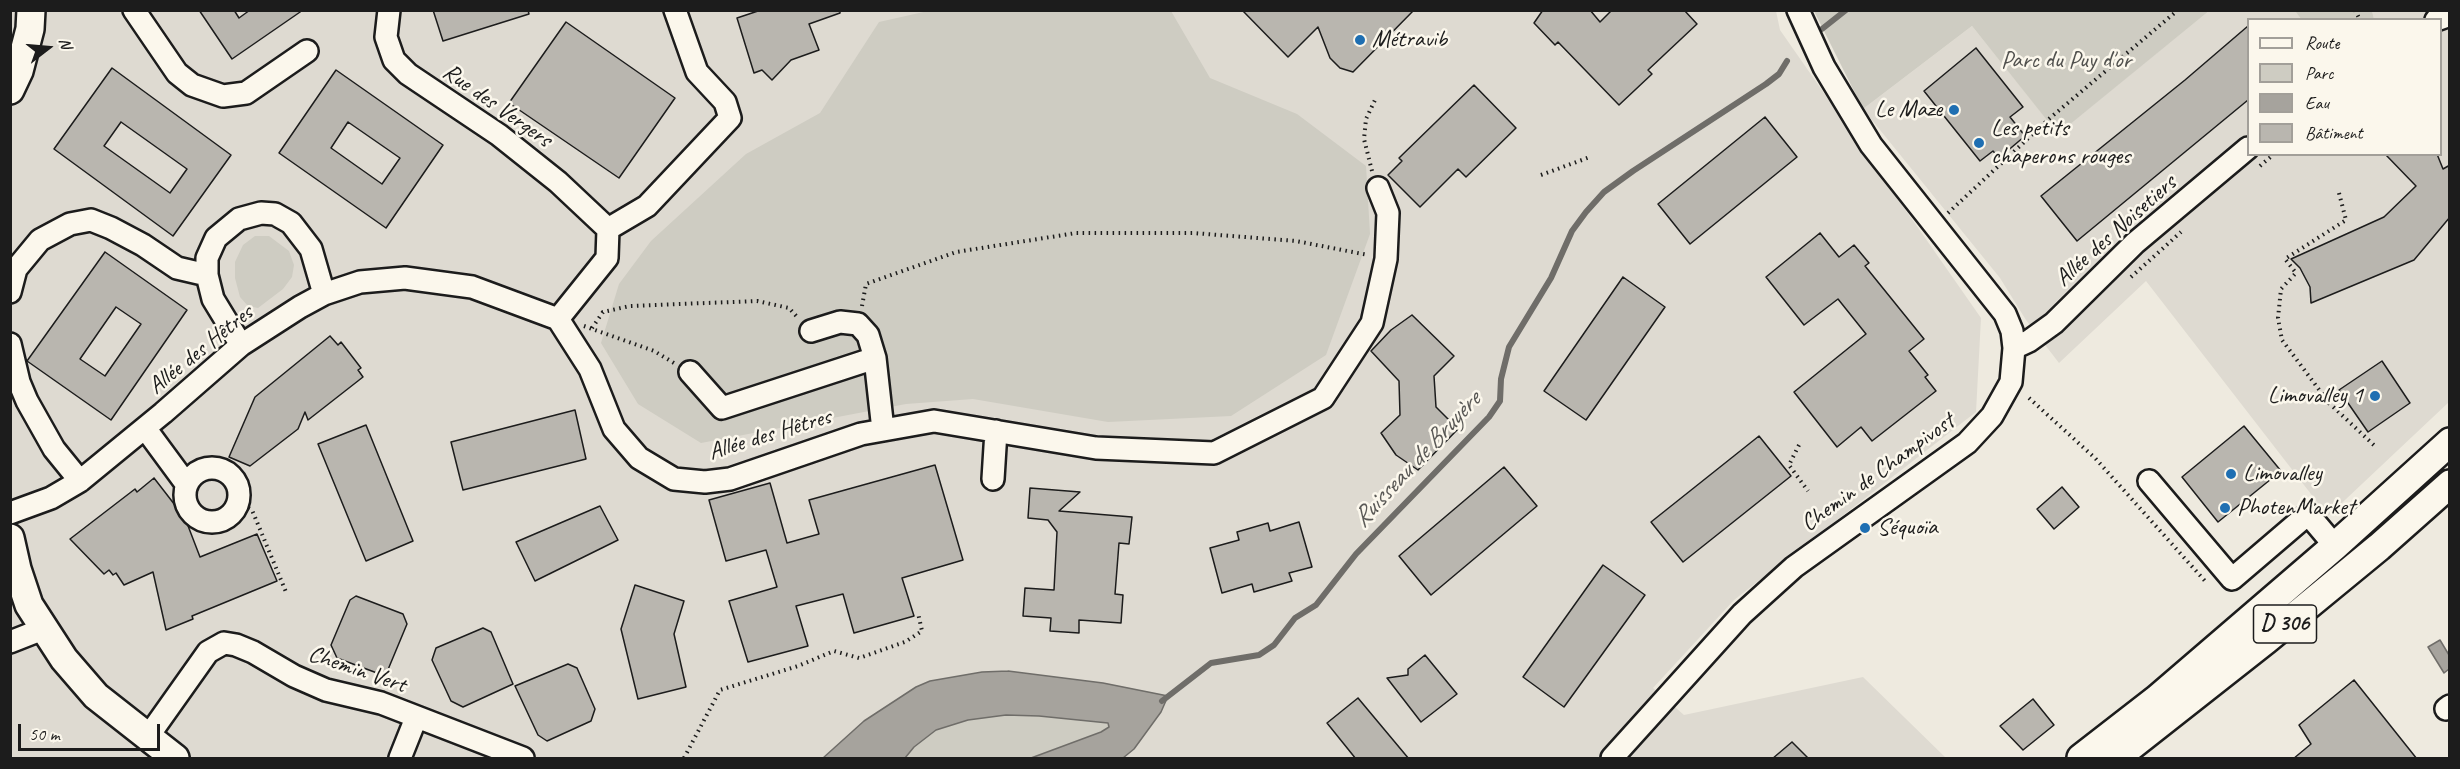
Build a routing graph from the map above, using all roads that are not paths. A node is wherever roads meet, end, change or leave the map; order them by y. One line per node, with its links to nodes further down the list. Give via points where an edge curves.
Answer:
1 (31, 10): 7 (main road, via 19,71)
2 (134, 10): 6 (street, via 177,73 192,85 223,96 246,93)
3 (389, 10): 10 (street, Rue des Vergers, via 386,37 394,60 408,74 499,135)
4 (675, 10): 10 (street, via 697,72 725,102 730,118 647,206)
5 (1798, 10): 18 (street, Chemin de Champivost, via 1824,67 1863,133 2005,314)
6 (307, 51)
7 (10, 90)
8 (2247, 149): 18 (street, Allée des Noisetiers, via 2135,243 2054,323)
9 (1378, 188): 23 (street, Allée des Hêtres, via 1388,213 1386,259 1372,323 1323,398 1214,453 1096,448)
10 (608, 229): 14 (street, via 607,258)
11 (207, 275): 12 (street, via 177,268 143,245 91,220 70,224 40,240 16,269); 13 (street, via 207,258 216,238 239,219 275,214 291,223 310,249); 17 (street, via 213,299)
12 (10, 292)
13 (324, 294): 14 (street, Allée des Hêtres, via 360,282 405,278 472,288); 17 (street, Allée des Hêtres)
14 (558, 319): 22 (street, Allée des Hêtres, via 590,369 614,429 639,458 674,479 730,479)
15 (812, 331): 19 (street, via 840,322 858,324 868,335)
16 (10, 344): 26 (street, via 27,401 54,449)
17 (241, 345): 21 (street, Allée des Hêtres)
18 (2014, 348): 40 (street, Chemin de Champivost, via 2011,382 1992,416 1967,443 1777,582 1742,614)
19 (875, 358): 20 (street, via 722,408); 22 (street)
20 (690, 372)
21 (145, 428): 26 (street, Allée des Hêtres); 29 (street)
22 (883, 430): 23 (street, Allée des Hêtres, via 934,421)
23 (996, 432): 25 (street)
24 (2450, 442): 32 (main road, D 306)
25 (993, 479)
26 (80, 481): 30 (street, Allée des Hêtres, via 51,498)
27 (2149, 481): 32 (street, via 2232,579 2308,514)
28 (2450, 484): 42 (main road, D 306, via 2379,547)
29 (186, 485): 29 (street, via 198,471 216,468 232,476 237,484 238,502 229,516 204,521 189,510)
30 (10, 513)
31 (10, 538): 33 (main road, via 29,605)
32 (2335, 546): 41 (main road, D 306)
33 (43, 629): 34 (street); 36 (main road, via 96,696)
34 (10, 642)
35 (416, 718): 36 (street, Chemin Vert, via 360,697 326,690 253,652 225,644 208,652); 38 (street); 39 (street, Chemin Vert)
36 (147, 738): 37 (main road)
37 (175, 759)
38 (400, 759)
39 (523, 759)
40 (1612, 759)
41 (2081, 759)
42 (2116, 759)

